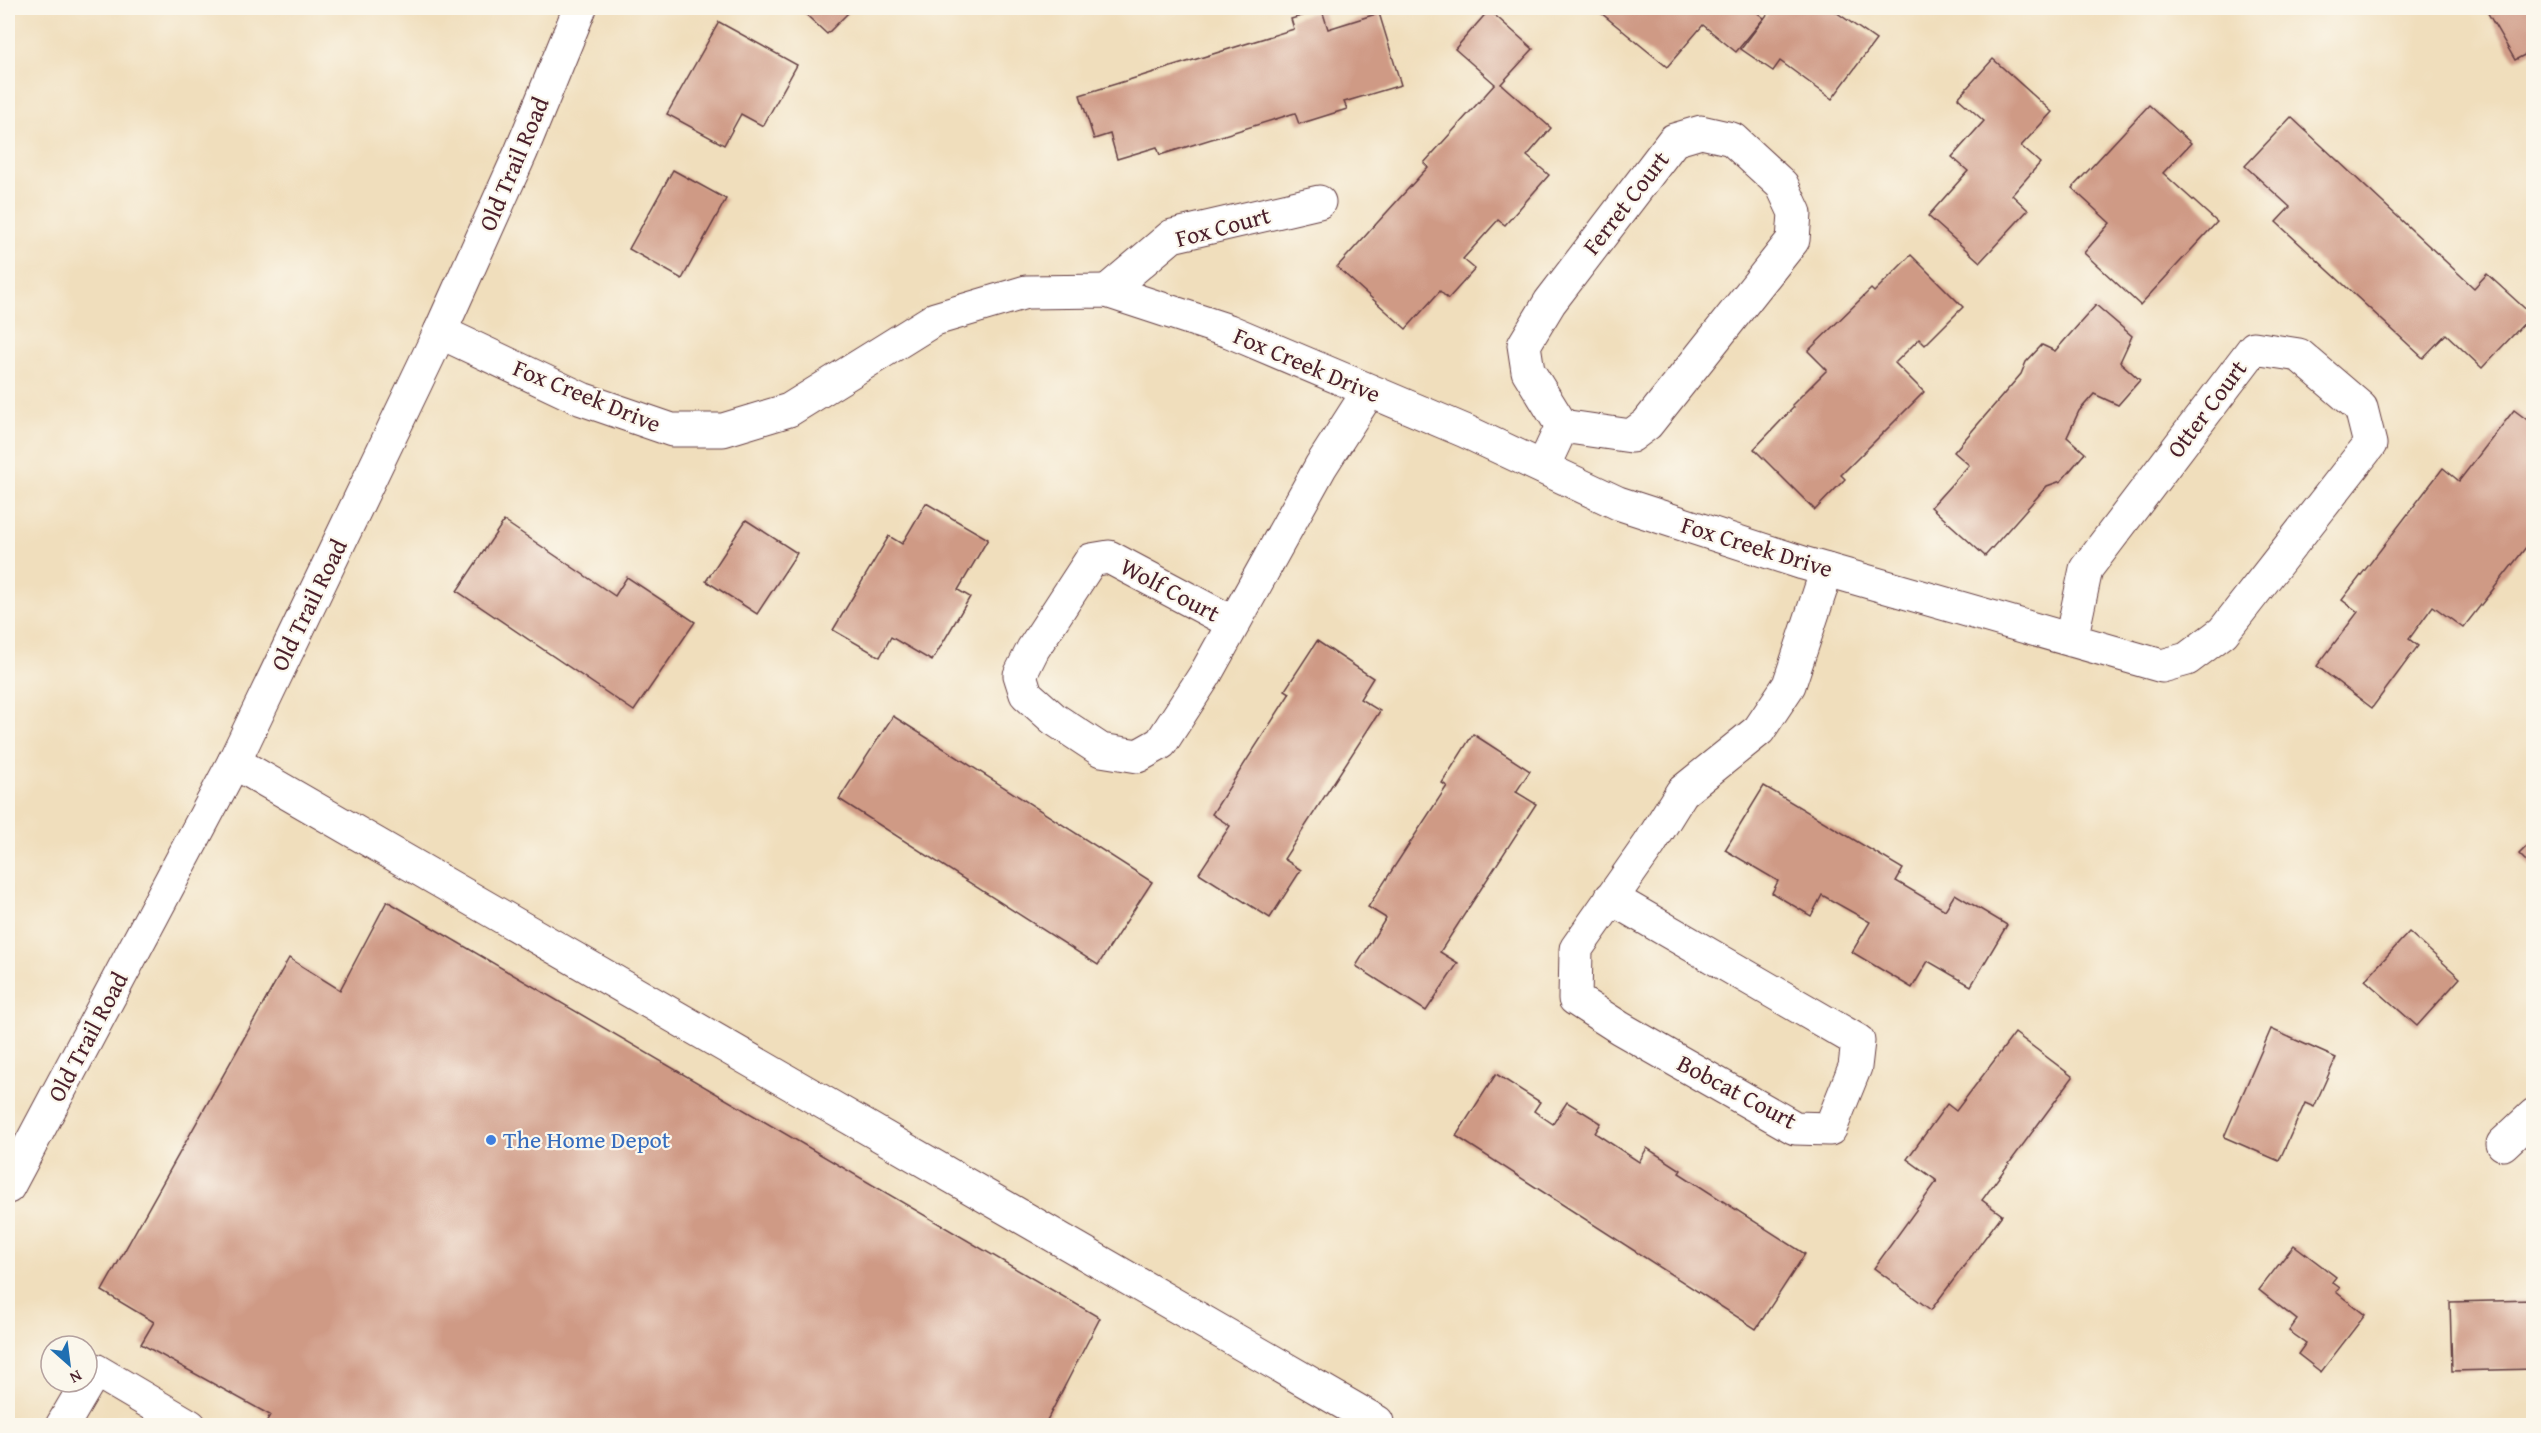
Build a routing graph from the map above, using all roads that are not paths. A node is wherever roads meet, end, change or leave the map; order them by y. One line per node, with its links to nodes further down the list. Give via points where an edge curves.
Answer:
1 (580, 8): 4 (street, Old Trail Road)
2 (1319, 202): 3 (street, Fox Court, via 1172,236)
3 (1107, 291): 4 (street, Fox Creek Drive, via 1026,292 935,319 789,410 723,430 672,430 582,399); 5 (street, Fox Creek Drive, via 1229,331)
4 (440, 332): 12 (street, Old Trail Road)
5 (1369, 391): 7 (street, Fox Creek Drive); 9 (street, Wolf Court, via 1321,466)
6 (1562, 426): 6 (street, Ferret Court, via 1528,371 1524,345 1550,302 1674,140 1701,132 1732,139 1782,185 1795,213 1793,240 1647,424 1631,436); 7 (street)
7 (1543, 467): 8 (street, Fox Creek Drive, via 1618,503)
8 (1827, 570): 10 (street, Fox Creek Drive); 13 (street, Bobcat Court, via 1789,685 1759,730 1682,792)
9 (1233, 623): 9 (street, Wolf Court, via 1161,743 1138,756 1101,750 1054,719 1026,694 1020,675 1091,560 1109,557)
10 (2071, 640): 11 (street, Fox Creek Drive, via 2162,666); 11 (street, Otter Court, via 2086,569 2254,348 2299,355 2361,408 2370,444 2223,632)
11 (2187, 659)
12 (234, 762): 16 (street, Old Trail Road); 19 (street, via 1377,1422)
13 (1611, 898): 13 (street, Bobcat Court, via 1858,1041 1856,1067 1830,1129 1795,1128 1575,999 1576,950)
14 (2534, 1115): 15 (street)
15 (2503, 1144)
16 (8, 1187)
17 (62, 1425): 18 (street, via 95,1370)
18 (190, 1425)
19 (1375, 1425)

